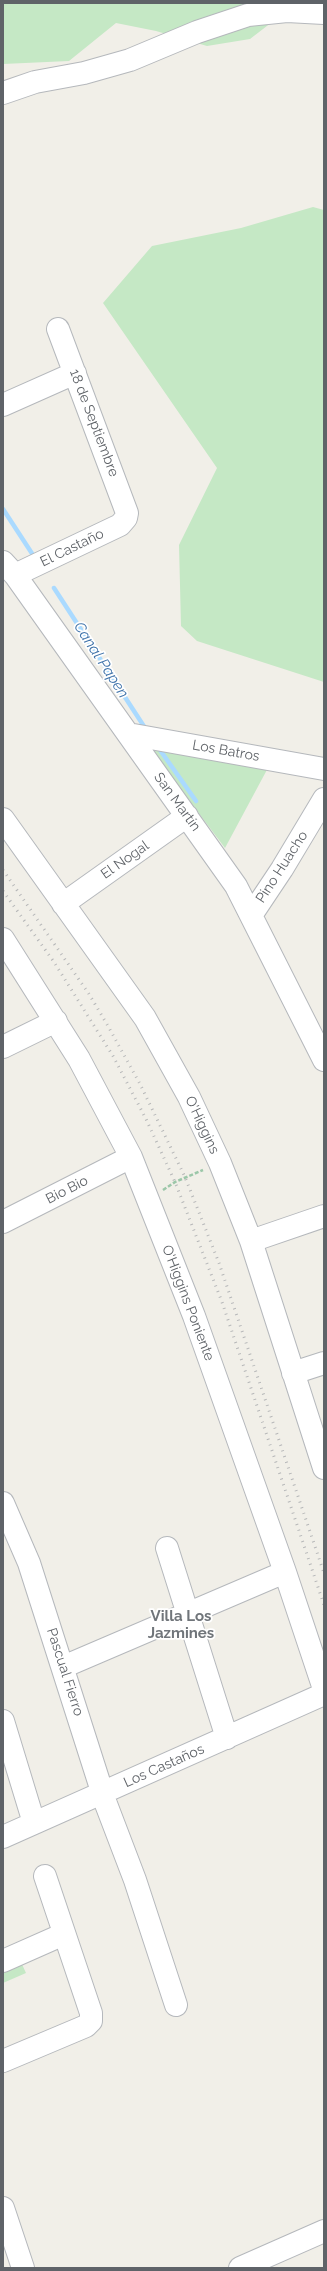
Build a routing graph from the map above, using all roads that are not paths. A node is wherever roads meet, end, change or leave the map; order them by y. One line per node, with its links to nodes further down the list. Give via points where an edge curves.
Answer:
1 (324, 13): 2 (street, via 287,11 248,15 203,30 130,60 35,82)
2 (3, 93)
3 (58, 329): 4 (street, 18 de Septiembre)
4 (75, 373): 5 (street); 6 (street, 18 de Septiembre, via 126,507)
5 (3, 405)
6 (126, 518): 7 (street, El Castaño, via 120,525)
7 (9, 568): 8 (street, San Martín)
8 (128, 734): 9 (street, Los Batros); 11 (street, San Martín)
9 (324, 769)
10 (324, 799): 14 (street, Pino Huacho)
11 (187, 816): 13 (street, El Nogal); 14 (street, San Martín, via 224,866)
12 (3, 819): 13 (street, O'Higgins)
13 (63, 904): 22 (street, O'Higgins, via 116,976 161,1044 220,1164)
14 (252, 914): 18 (street, San Martín)
15 (3, 939): 16 (street, O'Higgins Poniente)
16 (56, 1021): 17 (street); 19 (street, O'Higgins Poniente, via 88,1074)
17 (3, 1047)
18 (324, 1060)
19 (131, 1157): 21 (street, Bio Bio); 28 (street, O'Higgins Poniente, via 194,1316)
20 (324, 1216): 22 (street)
21 (3, 1222)
22 (251, 1241): 24 (street, O'Higgins)
23 (324, 1364): 24 (street)
24 (293, 1374): 25 (street, O'Higgins)
25 (324, 1468)
26 (3, 1503): 30 (street, Pascual Fierro, via 24,1552)
27 (166, 1548): 29 (street)
28 (285, 1572): 29 (street); 31 (street, O'Higgins Poniente)
29 (189, 1613): 30 (street); 34 (street)
30 (63, 1666): 35 (street, Pascual Fierro)
31 (324, 1690)
32 (324, 1694): 34 (street, Los Castaños)
33 (3, 1721): 36 (street)
34 (227, 1738): 35 (street, Los Castaños)
35 (104, 1792): 36 (street, Los Castaños); 41 (street, Pascual Fierro)
36 (34, 1823): 37 (street, Los Castaños)
37 (3, 1836)
38 (45, 1876): 39 (street)
39 (64, 1934): 40 (street); 42 (street, via 91,2013 91,2020 86,2026)
40 (3, 1961)
41 (176, 2005)
42 (3, 2062)
43 (3, 2208): 45 (street)
44 (324, 2231): 46 (street)
45 (23, 2268)
46 (240, 2268)

